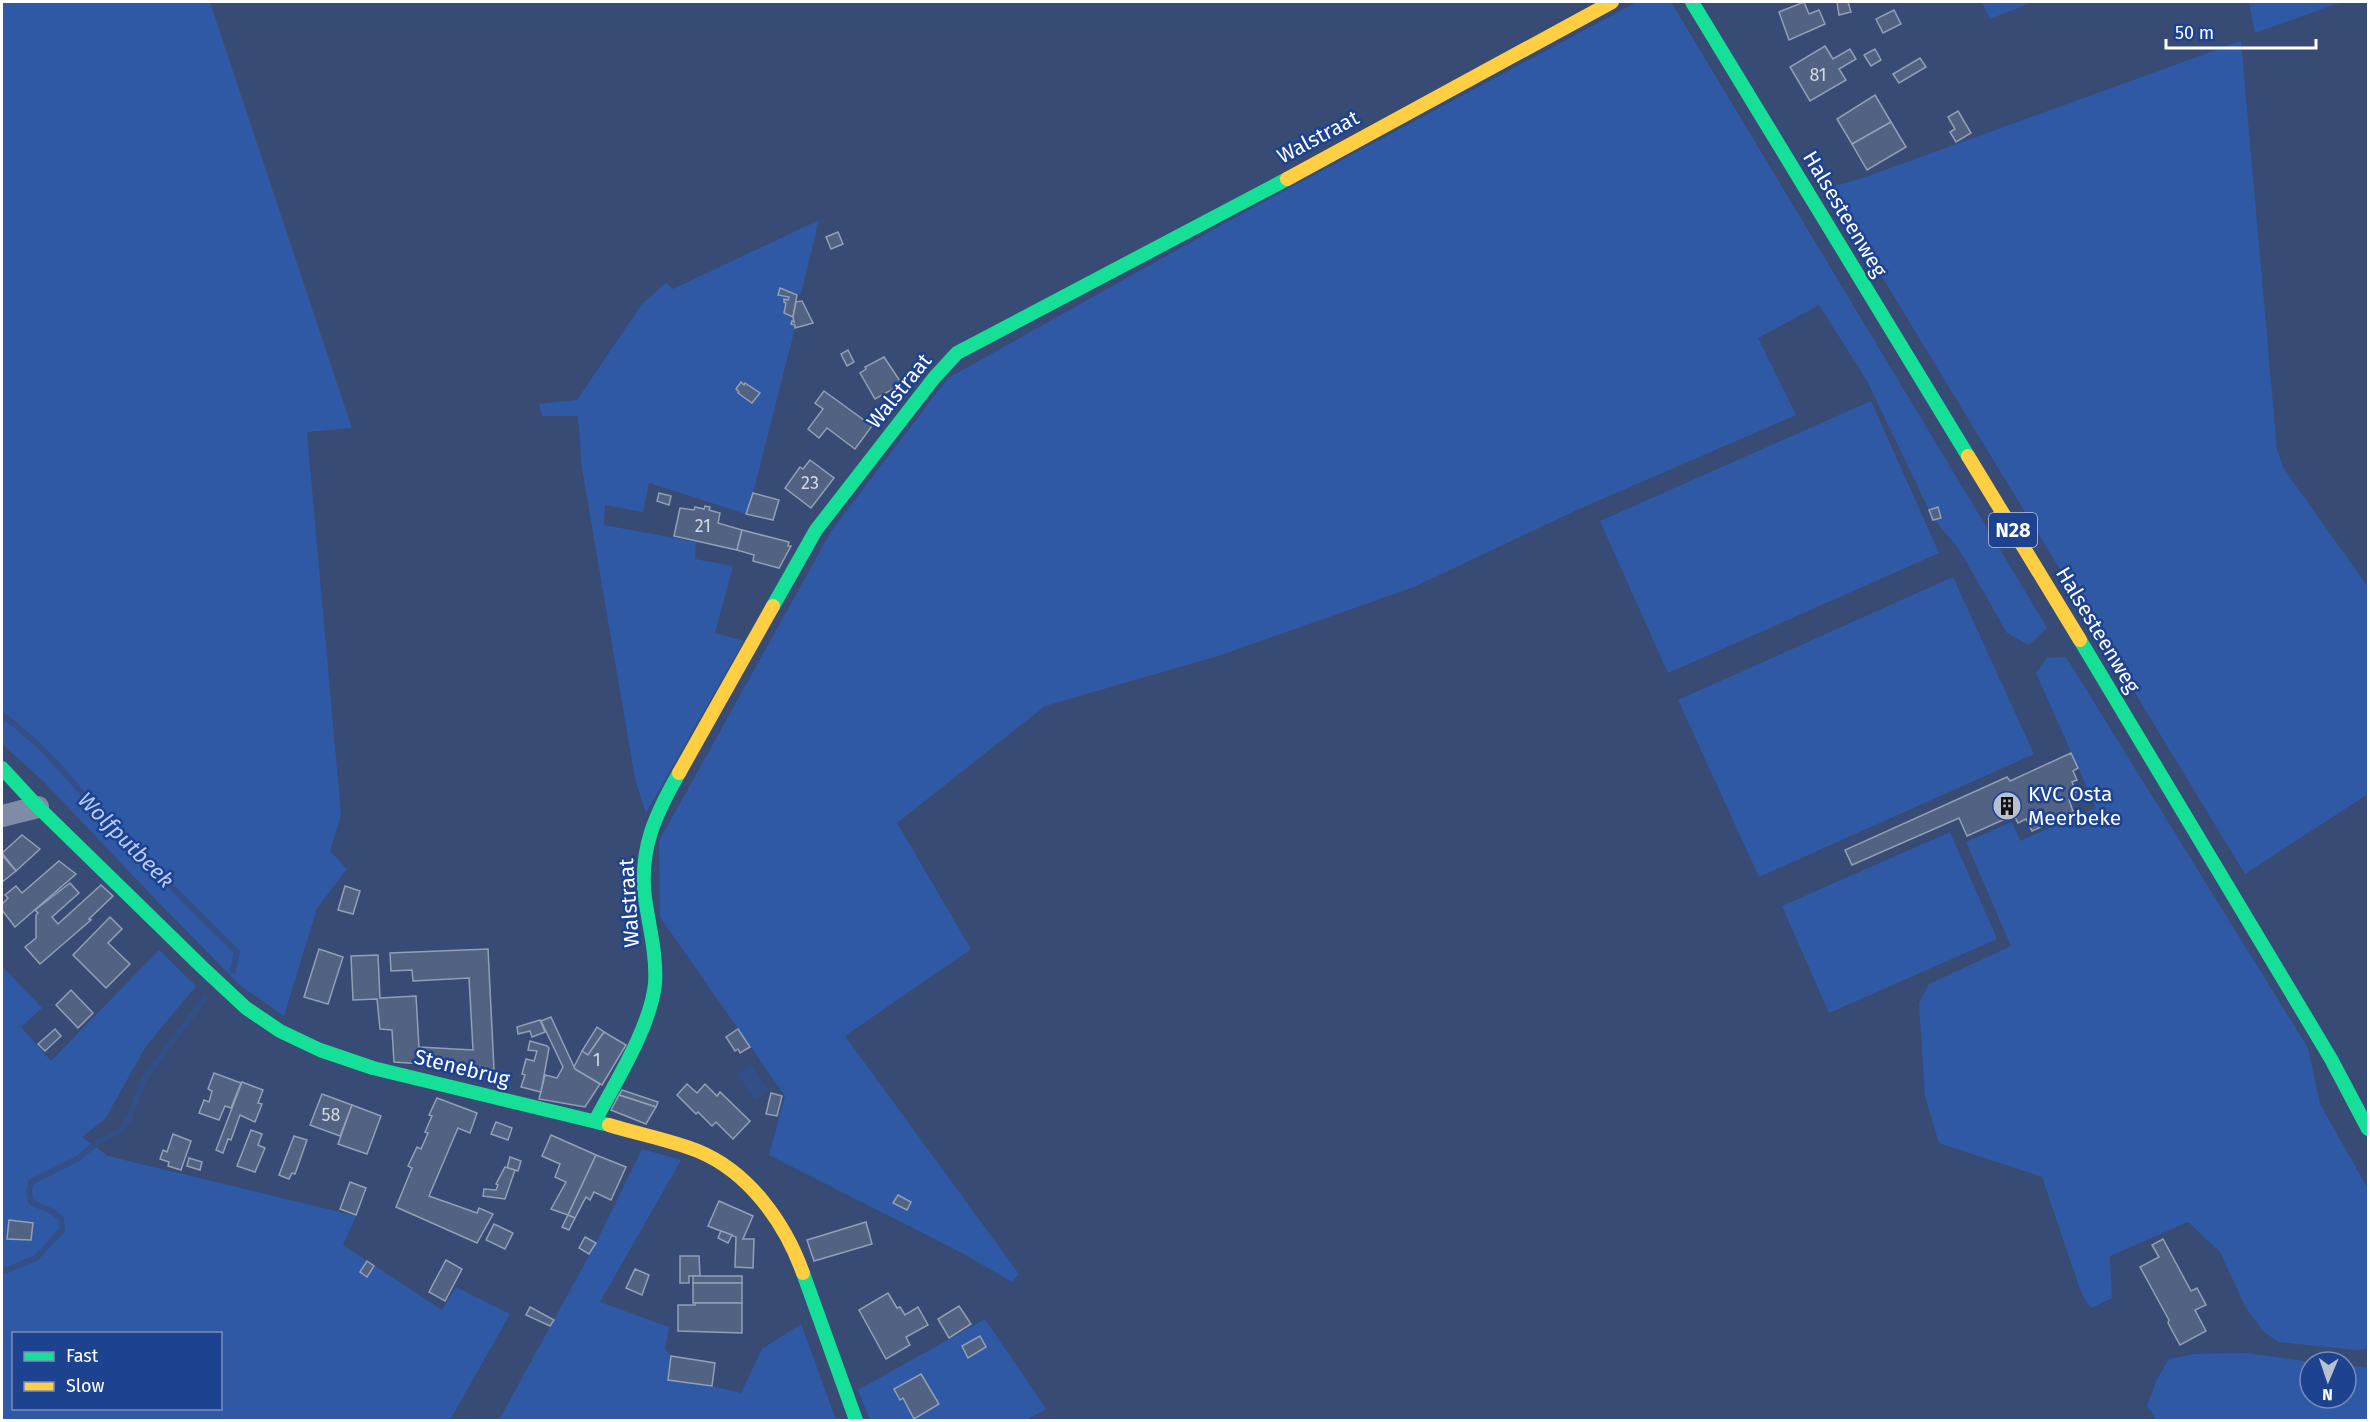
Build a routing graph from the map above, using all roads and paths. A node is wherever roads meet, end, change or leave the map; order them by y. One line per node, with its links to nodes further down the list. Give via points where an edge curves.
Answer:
1 (1612, 2): 6 (street, Walstraat, via 957,353 816,530 657,812 644,854 655,982 650,1013)
2 (1692, 2): 7 (street, Halsesteenweg / N28, via 2126,717 2331,1059)
3 (2, 768): 4 (street, Stenebrug)
4 (38, 807): 5 (street); 6 (street, Stenebrug, via 246,1008 280,1031 373,1068)
5 (2, 816)
6 (595, 1121): 8 (street, Stenebrug, via 698,1151 729,1167 754,1190 796,1257)
7 (2368, 1129)
8 (856, 1420)

